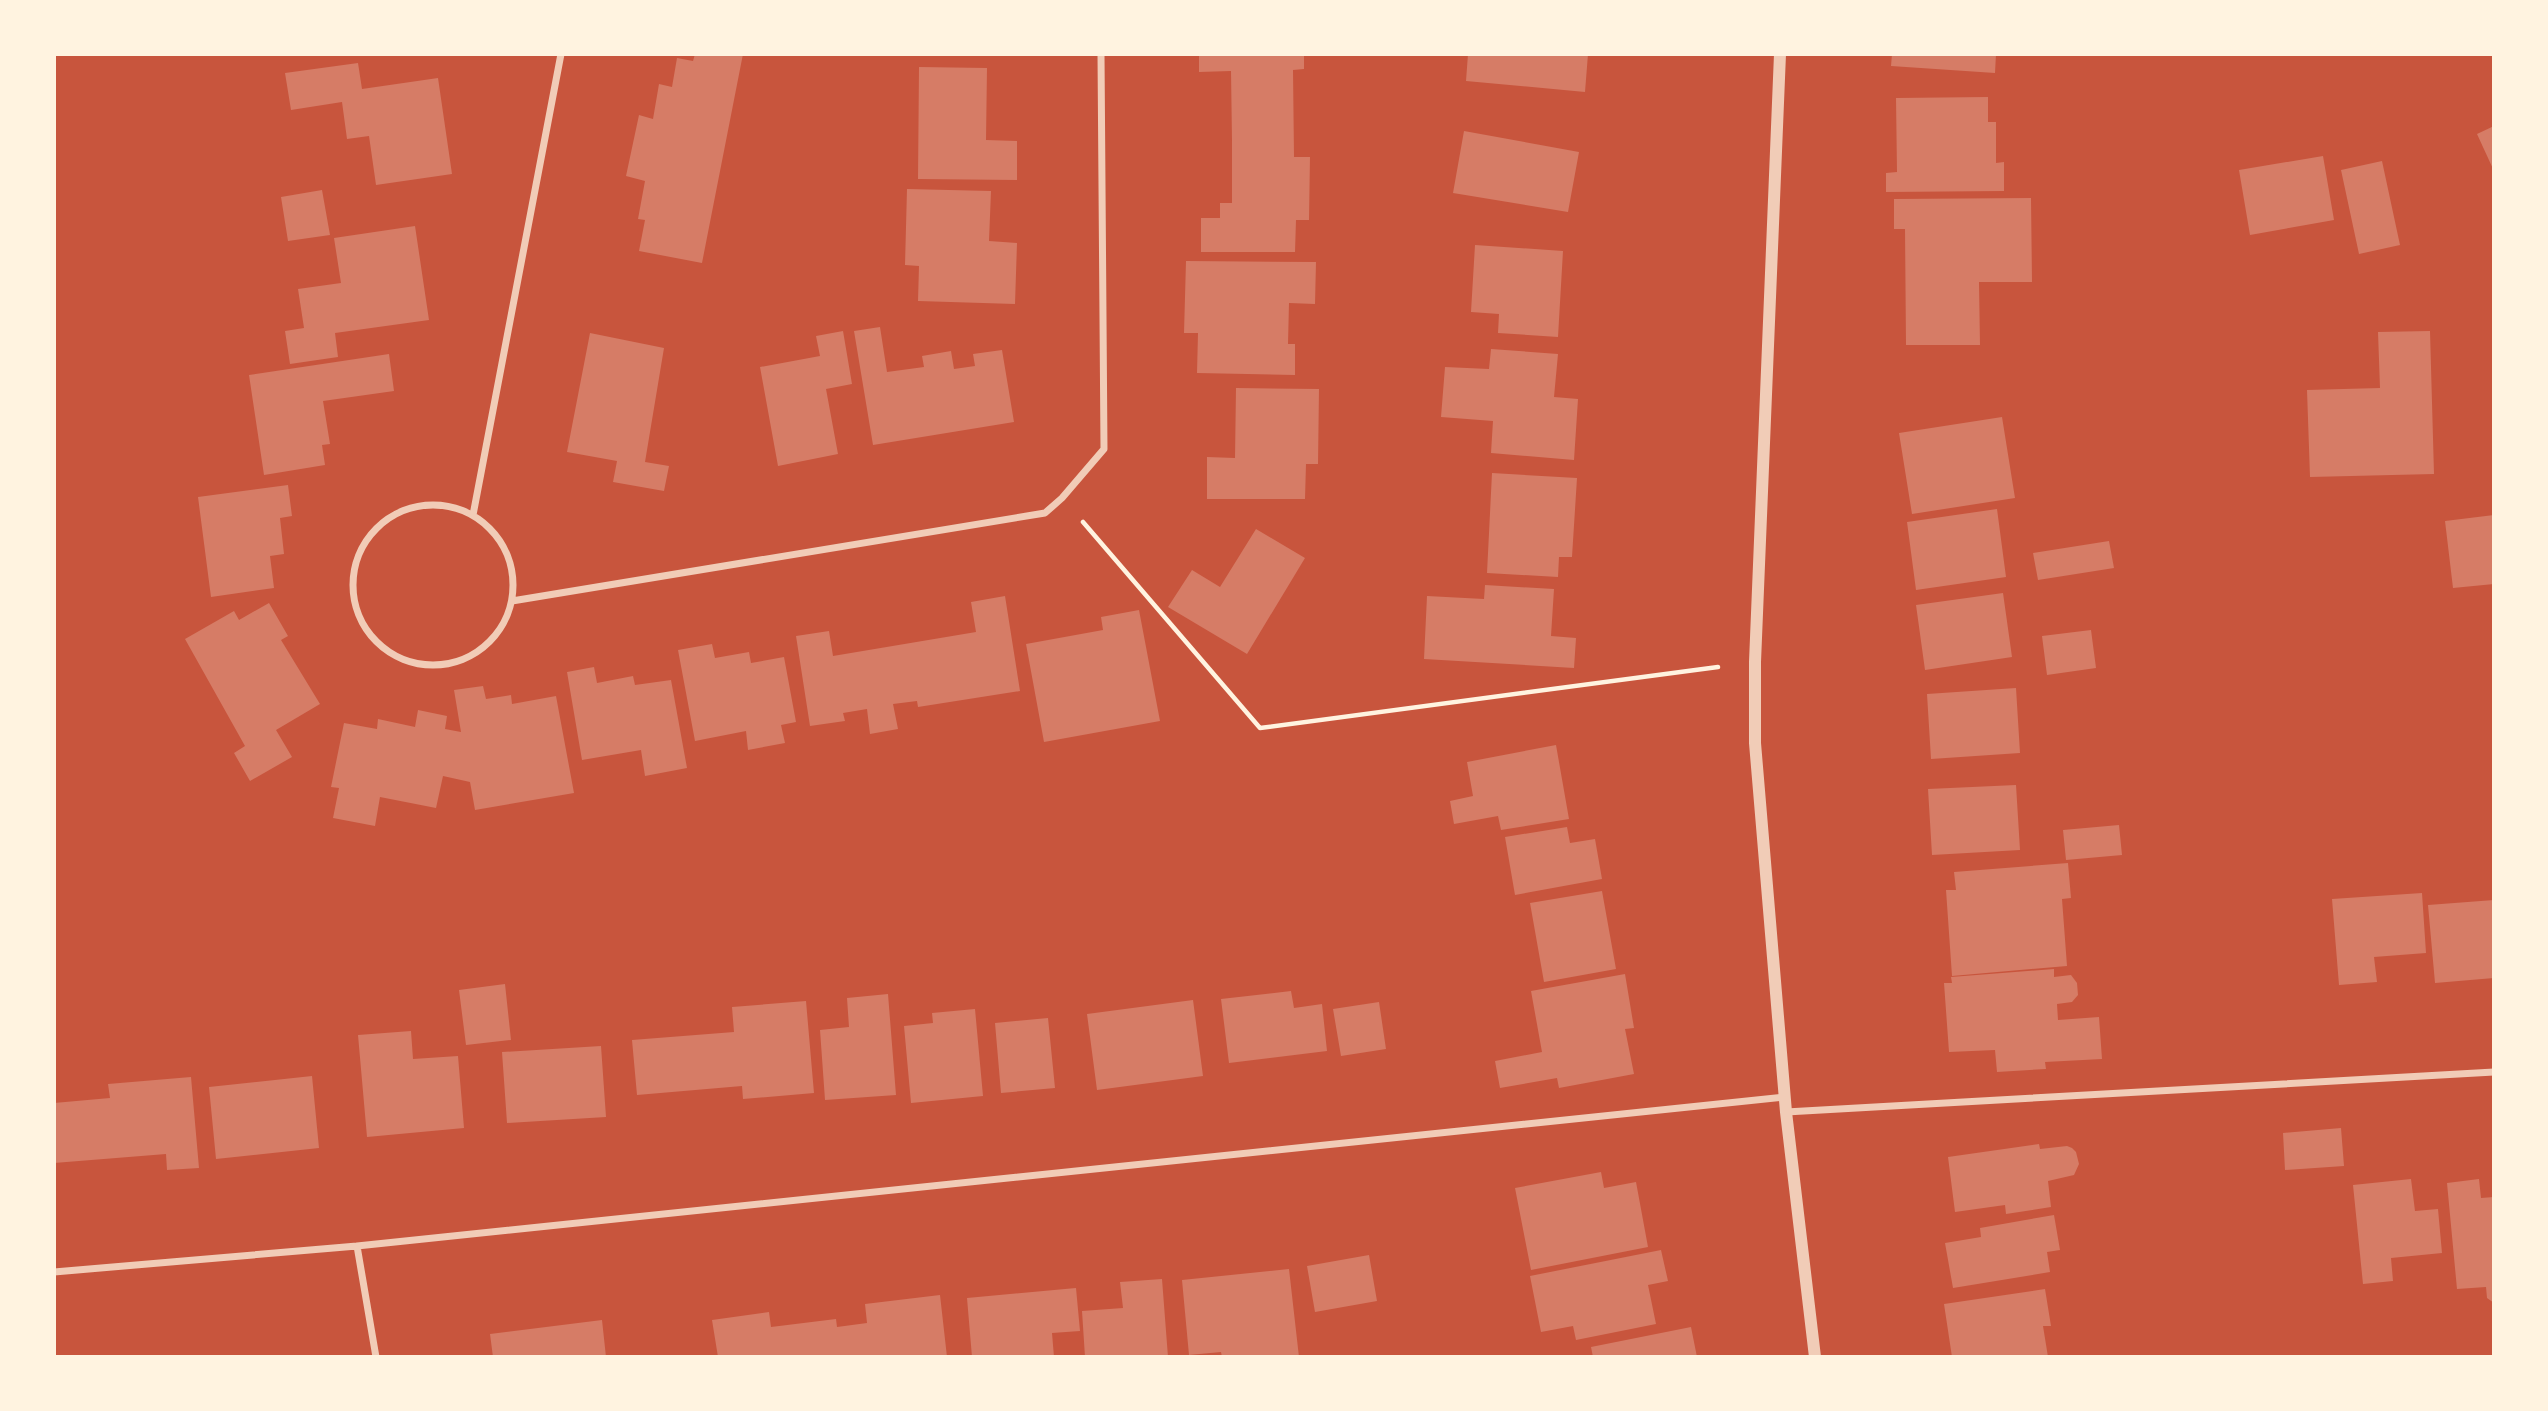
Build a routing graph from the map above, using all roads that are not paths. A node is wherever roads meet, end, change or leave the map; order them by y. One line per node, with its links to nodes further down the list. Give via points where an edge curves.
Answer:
1 (561, 54): 4 (street)
2 (1101, 54): 5 (street, via 1104,449 1062,498 1045,513)
3 (1780, 54): 7 (street, via 1755,743)
4 (472, 515): 5 (street, via 487,525 504,547 513,573); 5 (street, via 446,505 417,506 390,517 369,536 356,561 352,581 356,609 369,634 389,653 430,666 472,655 494,637)
5 (512, 601)
6 (2494, 1072): 8 (street)
7 (1785, 1097): 8 (street); 9 (street)
8 (1786, 1112): 12 (street)
9 (357, 1245): 10 (street); 11 (street)
10 (54, 1272)
11 (376, 1357)
12 (1815, 1357)

